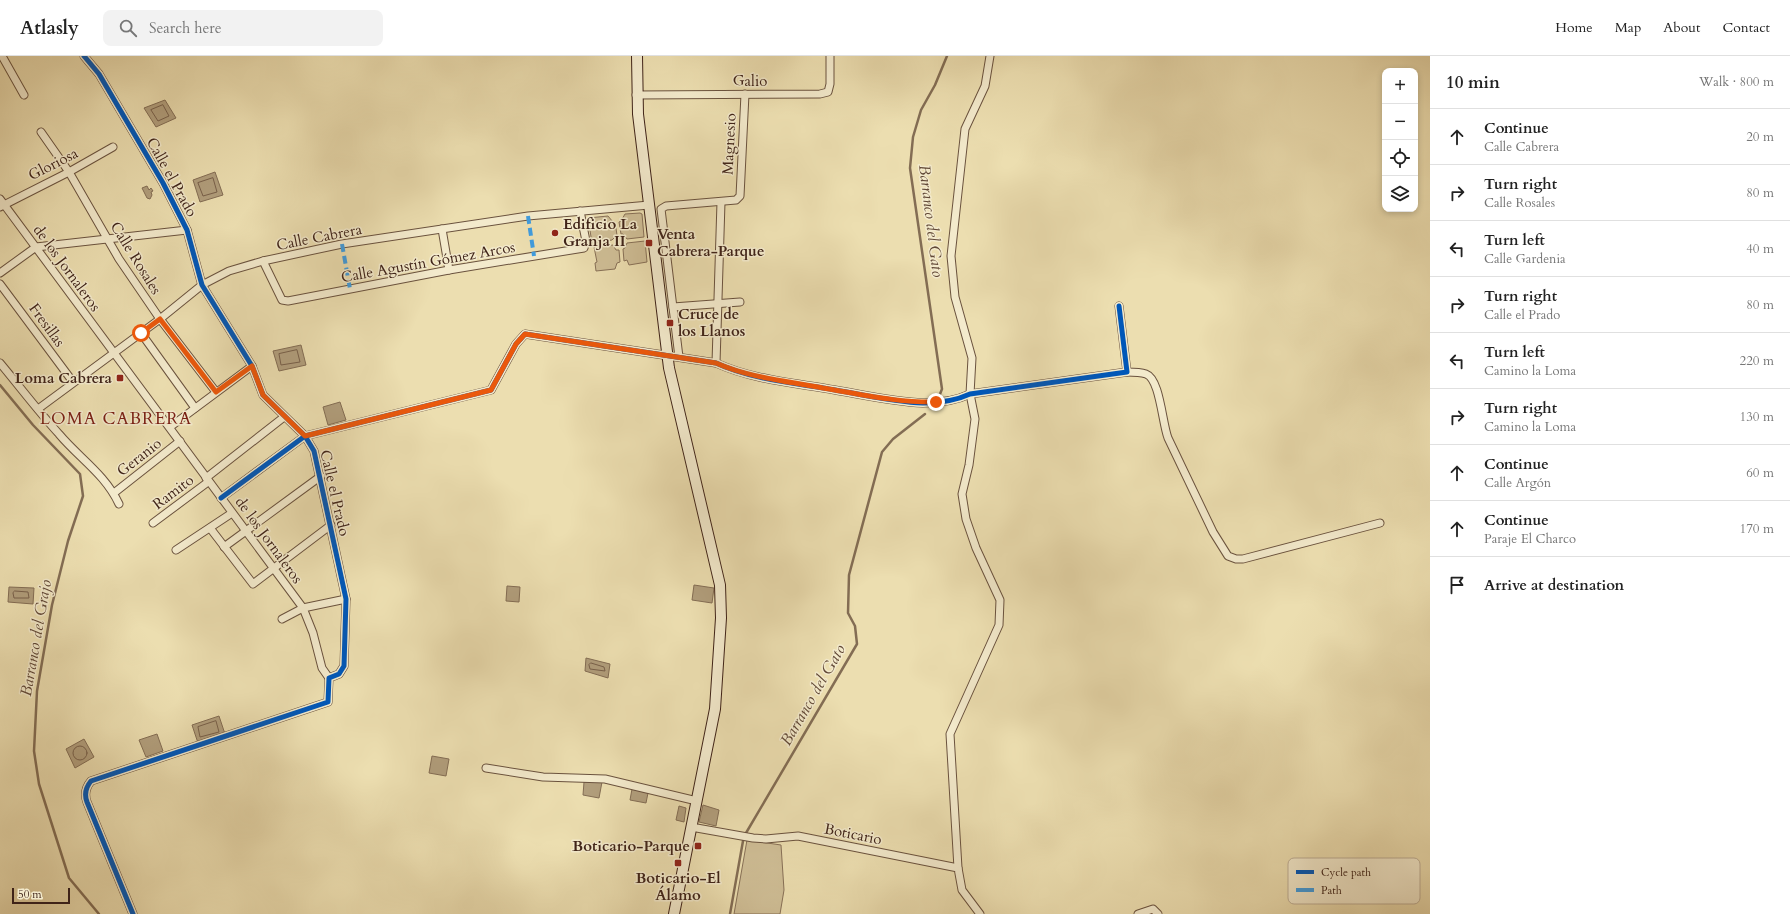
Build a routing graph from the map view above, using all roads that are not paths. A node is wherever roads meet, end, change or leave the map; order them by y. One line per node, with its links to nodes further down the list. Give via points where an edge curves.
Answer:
1 (2, 56): 7 (street)
2 (84, 56): 17 (street, Calle el Prado, via 100,74)
3 (637, 56): 8 (street)
4 (830, 56): 6 (street, Galio, via 828,92)
5 (990, 56): 40 (street, via 985,86 965,129 950,256 955,297 972,358)
6 (745, 94): 8 (street, Galio); 12 (street, Magnesio, via 740,196 736,200)
7 (24, 95)
8 (636, 95): 14 (street)
9 (42, 132): 11 (street, Calle Rosales)
10 (113, 146): 11 (street, Gloriosa)
11 (69, 172): 13 (street, Gloriosa); 18 (street, Calle Rosales)
12 (721, 202): 26 (street); 28 (street, via 666,206 661,209)
13 (1, 203): 19 (street, de los Jornaleros)
14 (649, 205): 15 (street, Calle Cabrera); 32 (street)
15 (580, 210): 16 (street, Calle Cabrera); 21 (street, Calle Agustín Gómez Arcos, via 586,241 584,248)
16 (442, 229): 20 (street, Calle Cabrera, via 342,244); 21 (street)
17 (187, 230): 18 (street); 24 (street, Calle el Prado)
18 (108, 238): 19 (street); 29 (street, Calle Rosales, via 118,259)
19 (36, 247): 22 (street); 31 (street, de los Jornaleros)
20 (263, 261): 21 (street, Calle Agustín Gómez Arcos, via 282,300); 24 (street, Calle Cabrera, via 229,271)
21 (449, 270)
22 (0, 273)
23 (0, 284): 38 (street, Fresillas)
24 (202, 285): 29 (street, Calle Cabrera); 36 (street, Calle el Prado)
25 (740, 302): 26 (street)
26 (719, 303): 28 (street); 35 (street)
27 (1119, 306): 37 (street)
28 (673, 307): 33 (street)
29 (160, 319): 30 (street, Calle Cabrera); 39 (street, Calle Rosales)
30 (141, 333): 31 (street, Calle Cabrera); 41 (street)
31 (113, 353): 38 (street, Calle Cabrera); 44 (street, de los Jornaleros)
32 (668, 356): 33 (street); 45 (street, via 525,334 516,344 491,390); 66 (street, via 720,585 722,618 715,709)
33 (679, 358): 35 (street)
34 (0, 363): 42 (street)
35 (716, 363): 40 (street, via 738,373 917,402 958,400)
36 (252, 366): 39 (street); 43 (street, Calle el Prado, via 263,395)
37 (1127, 372): 40 (street); 54 (street, via 1145,374 1153,379 1168,438 1213,532 1228,556 1243,559)
38 (72, 382): 42 (street, Calle Cabrera)
39 (216, 392): 41 (street)
40 (970, 394): 68 (street, via 975,419 962,494 966,519 976,548 1000,600 999,626 950,734)
41 (196, 408): 44 (street)
42 (38, 409): 49 (street, via 59,435 98,471)
43 (284, 417): 45 (street, Calle el Prado); 48 (street, Ramito)
44 (170, 427): 46 (street, de los Jornaleros)
45 (305, 436): 47 (street, Calle el Prado, via 314,451); 50 (street)
46 (180, 441): 48 (street, de los Jornaleros); 49 (street, Geranio)
47 (321, 476): 55 (street, Calle el Prado); 57 (street)
48 (207, 480): 50 (street, de los Jornaleros); 53 (street, Ramito)
49 (114, 492): 51 (street)
50 (221, 498): 52 (street, de los Jornaleros)
51 (119, 504)
52 (232, 513): 56 (street); 57 (street, de los Jornaleros)
53 (153, 523)
54 (1380, 523)
55 (331, 525): 60 (street); 61 (street, Calle el Prado)
56 (210, 528): 58 (street); 59 (street)
57 (246, 531): 58 (street); 60 (street, de los Jornaleros)
58 (224, 547): 60 (street, via 253,584)
59 (176, 550)
60 (273, 569): 62 (street, de los Jornaleros)
61 (346, 599): 62 (street); 64 (street, Calle el Prado, via 344,666 339,674)
62 (303, 608): 63 (street); 64 (street, de los Jornaleros, via 322,668)
63 (282, 619)
64 (329, 678): 70 (street, via 328,702 91,781 85,796)
65 (486, 768): 66 (street, via 543,777 605,779)
66 (697, 801): 67 (street)
67 (691, 827): 68 (street, Boticario, via 753,838 798,836); 71 (street)
68 (958, 868): 72 (street, via 962,890)
69 (1158, 913): 73 (street, via 1153,908)
70 (134, 914)
71 (674, 914)
72 (980, 914)
73 (1138, 914)

